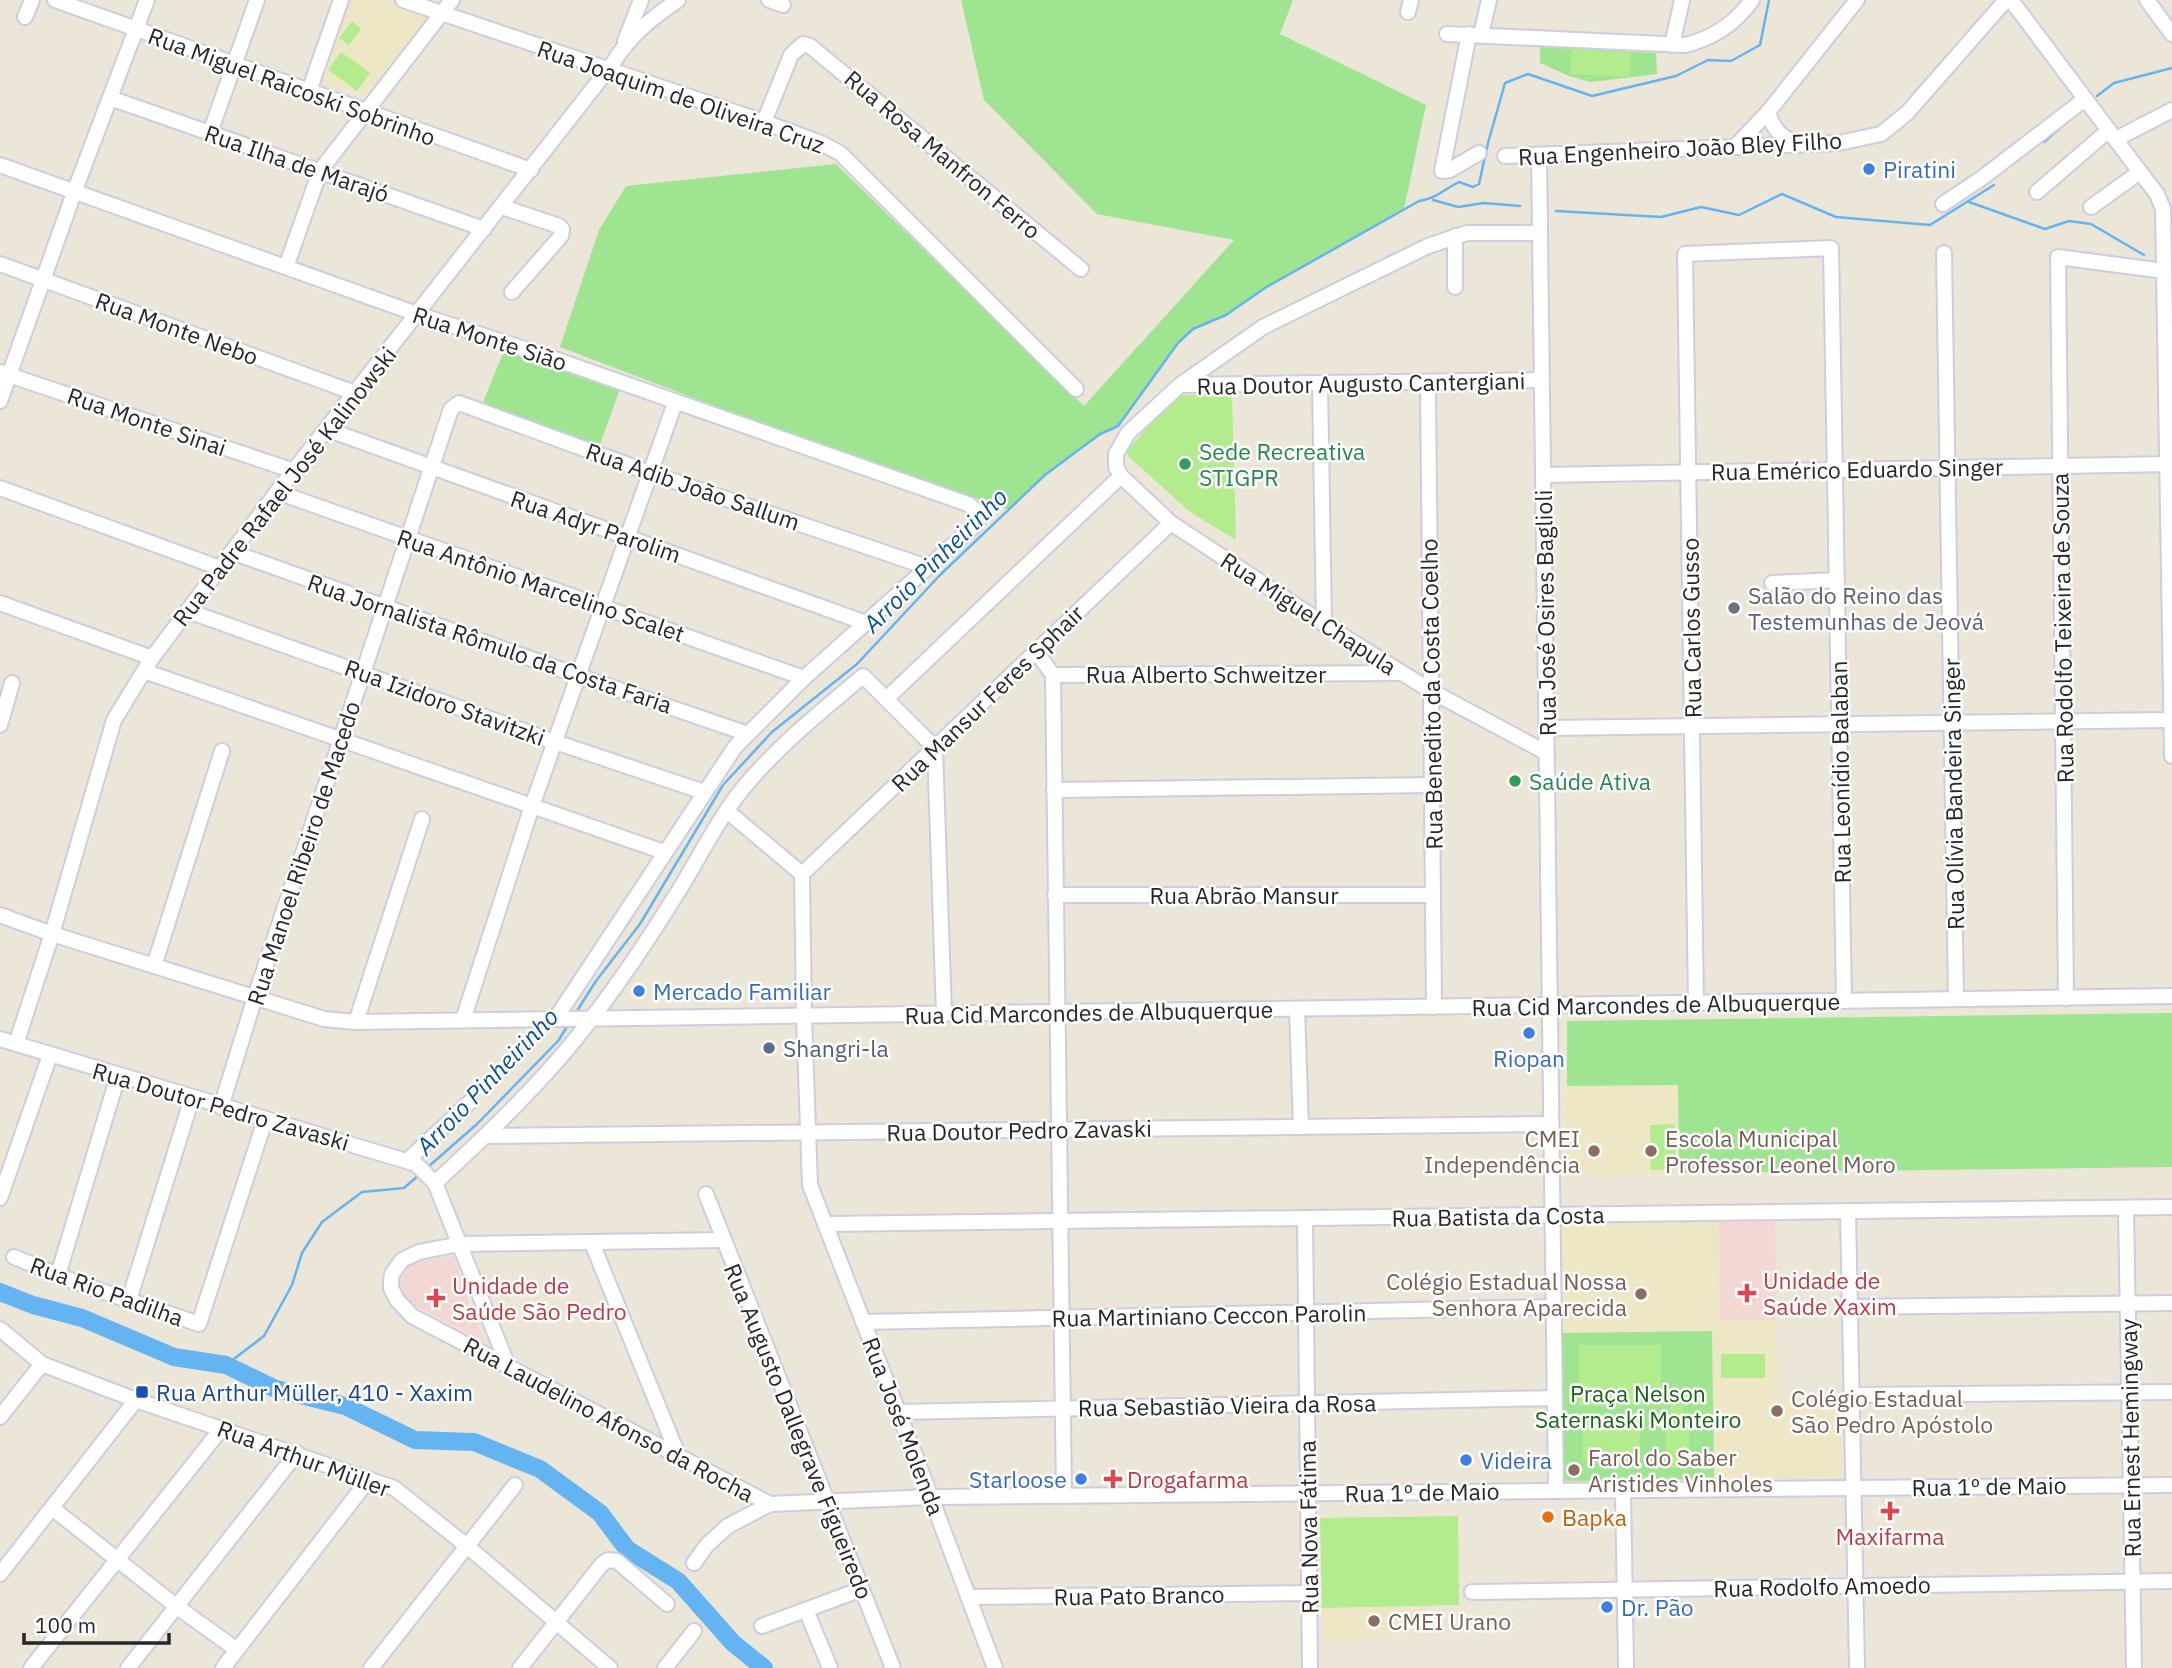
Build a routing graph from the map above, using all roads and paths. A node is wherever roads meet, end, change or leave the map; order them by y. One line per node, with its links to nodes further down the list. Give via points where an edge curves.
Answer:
1 (32, 0): 17 (street)
2 (54, 0): 18 (street, Rua Miguel Raicoski Sobrinho)
3 (147, 0): 18 (street)
4 (257, 0): 24 (street)
5 (341, 0): 26 (street)
6 (403, 0): 16 (street, Rua Joaquim de Oliveira Cruz)
7 (452, 0): 16 (street)
8 (641, 0): 22 (street)
9 (678, 0): 22 (street, Rua Padre Rafael José Kalinowski)
10 (1489, 0): 20 (street)
11 (1682, 0): 23 (street)
12 (1752, 0): 23 (street, via 1718,33)
13 (1857, 0): 31 (street)
14 (2008, 0): 28 (street); 35 (street, Rua Engenheiro João Bley Filho, via 1907,113 1881,134)
15 (2147, 0): 21 (street)
16 (442, 13): 25 (street, Rua Joaquim de Oliveira Cruz); 30 (street)
17 (25, 17)
18 (135, 30): 24 (street, Rua Miguel Raicoski Sobrinho); 27 (street)
19 (1447, 34): 20 (street)
20 (1475, 34): 23 (street); 37 (street, via 1442,171)
21 (2172, 34)
22 (623, 45): 25 (street, Rua Padre Rafael José Kalinowski)
23 (1672, 45)
24 (235, 65): 26 (street, Rua Miguel Raicoski Sobrinho); 33 (street)
25 (607, 70): 32 (street, Rua Joaquim de Oliveira Cruz); 41 (street, Rua Padre Rafael José Kalinowski)
26 (309, 92): 30 (street, Rua Miguel Raicoski Sobrinho)
27 (110, 98): 33 (street, Rua Ilha de Marajó); 44 (street)
28 (2085, 99): 34 (street); 48 (street)
29 (2172, 110): 34 (street)
30 (366, 112): 41 (street, Rua Miguel Raicoski Sobrinho); 42 (street)
31 (1768, 112): 35 (street, via 1778,133); 36 (street)
32 (764, 122): 59 (street, Rua Rosa Manfron Ferro, via 791,55 803,44 819,51); 70 (street, Rua Joaquim de Oliveira Cruz, via 840,153)
33 (210, 133): 42 (street, Rua Ilha de Marajó)
34 (2112, 135): 43 (street); 45 (street)
35 (1798, 145): 36 (street, Rua Engenheiro João Bley Filho)
36 (1735, 147): 38 (street, Rua Engenheiro João Bley Filho)
37 (1479, 153)
38 (1539, 155): 39 (street, Rua Engenheiro João Bley Filho); 52 (street, Rua José Osires Baglioli)
39 (1505, 156)
40 (0, 165): 44 (street, Rua Monte Sião)
41 (531, 170): 49 (street, Rua Padre Rafael José Kalinowski)
42 (320, 172): 51 (street, Rua Ilha de Marajó); 58 (street)
43 (2140, 172): 46 (street); 50 (street)
44 (75, 190): 58 (street, Rua Monte Sião); 61 (street)
45 (2038, 192)
46 (2157, 194): 47 (street); 55 (street)
47 (2172, 197)
48 (1943, 204)
49 (502, 207): 51 (street, Rua Padre Rafael José Kalinowski); 63 (street, via 559,226 562,233)
50 (2091, 207)
51 (484, 229): 64 (street, Rua Padre Rafael José Kalinowski)
52 (1540, 233): 53 (street); 66 (street, Rua José Osires Baglioli)
53 (1455, 236): 62 (street); 69 (street, via 1263,327)
54 (1830, 248): 80 (street, Rua Leonídio Balaban); 82 (street, Rua Carlos Gusso, via 1685,254)
55 (2168, 252): 60 (street)
56 (1944, 253): 79 (street, Rua Olívia Bandeira Singer)
57 (0, 264): 61 (street, Rua Monte Nebo)
58 (286, 267): 64 (street, Rua Monte Sião)
59 (1081, 269)
60 (2164, 271): 76 (street); 77 (street, Rua Rodolfo Teixeira de Souza, via 2058,257)
61 (43, 280): 65 (street); 71 (street, Rua Monte Nebo)
62 (1455, 287)
63 (512, 292)
64 (417, 314): 71 (street, Rua Padre Rafael José Kalinowski); 74 (street, Rua Monte Sião)
65 (5, 374): 72 (street); 81 (street, Rua Monte Sinai)
66 (1542, 380): 67 (street, Rua Doutor Augusto Cantergiani); 84 (street, Rua José Osires Baglioli)
67 (1428, 382): 68 (street, Rua Doutor Augusto Cantergiani); 110 (street, Rua Benedito da Costa Coelho)
68 (1320, 383): 69 (street, Rua Doutor Augusto Cantergiani); 101 (street)
69 (1180, 385): 85 (street, via 1128,433 1116,454)
70 (1076, 389)
71 (355, 393): 75 (street, Rua Padre Rafael José Kalinowski)
72 (0, 401)
73 (459, 403): 78 (street, Rua Manoel Ribeiro de Macedo, via 451,409); 83 (street, Rua Adib João Sallum)
74 (675, 403): 83 (street); 92 (street, Rua Monte Sião, via 968,504 979,513 978,521)
75 (326, 429): 78 (street, Rua Adyr Parolim); 81 (street, Rua Padre Rafael José Kalinowski)
76 (2169, 464): 77 (street, Rua Emérico Eduardo Singer); 112 (street)
77 (2060, 466): 79 (street, Rua Emérico Eduardo Singer); 113 (street, Rua Rodolfo Teixeira de Souza)
78 (431, 468): 89 (street, Rua Adyr Parolim); 90 (street, Rua Manoel Ribeiro de Macedo)
79 (1948, 468): 80 (street, Rua Emérico Eduardo Singer); 114 (street, Rua Olívia Bandeira Singer)
80 (1835, 470): 82 (street, Rua Emérico Eduardo Singer); 94 (street, Rua Leonídio Balaban)
81 (294, 471): 87 (street, Rua Padre Rafael José Kalinowski)
82 (1688, 472): 84 (street, Rua Emérico Eduardo Singer); 117 (street, Rua Carlos Gusso)
83 (650, 473): 89 (street); 92 (street, Rua Adib João Sallum)
84 (1543, 475): 118 (street, Rua José Osires Baglioli)
85 (1121, 476): 88 (street, Rua Miguel Chapula); 111 (street)
86 (0, 488): 93 (street)
87 (277, 492): 90 (street, Rua Antônio Marcelino Scalet); 91 (street, Rua Padre Rafael José Kalinowski)
88 (1171, 523): 101 (street, Rua Miguel Chapula); 102 (street, Rua Mansur Feres Sphair)
89 (628, 537): 98 (street); 100 (street, Rua Adyr Parolim)
90 (408, 539): 97 (street, Rua Manoel Ribeiro de Macedo); 98 (street, Rua Antônio Marcelino Scalet)
91 (232, 552): 93 (street, Rua Padre Rafael José Kalinowski); 97 (street, Rua Jornalista Rômulo da Costa Faria)
92 (927, 567): 100 (street)
93 (220, 568): 99 (street, Rua Padre Rafael José Kalinowski)
94 (1837, 580): 95 (street); 116 (street, Rua Leonídio Balaban)
95 (1772, 583)
96 (0, 603): 103 (street)
97 (386, 606): 104 (street, Rua Manoel Ribeiro de Macedo); 107 (street, Rua Jornalista Rômulo da Costa Faria)
98 (603, 607): 107 (street); 108 (street, Rua Antônio Marcelino Scalet)
99 (188, 611): 103 (street, Rua Padre Rafael José Kalinowski); 104 (street, Rua Izidoro Stavitzki)
100 (866, 623): 108 (street)
101 (1324, 625): 105 (street, Rua Miguel Chapula)
102 (1036, 651): 106 (street); 122 (street, Rua Mansur Feres Sphair)
103 (148, 664): 120 (street); 139 (street, Rua Padre Rafael José Kalinowski, via 114,720)
104 (363, 672): 120 (street, Rua Manoel Ribeiro de Macedo); 121 (street, Rua Izidoro Stavitzki)
105 (1401, 673): 106 (street, Rua Alberto Schweitzer); 110 (street, Rua Miguel Chapula)
106 (1053, 675): 127 (street)
107 (579, 676): 119 (street, Rua Jornalista Rômulo da Costa Faria); 121 (street)
108 (804, 678): 119 (street)
109 (12, 683): 115 (street)
110 (1431, 691): 124 (street, Rua Miguel Chapula); 126 (street, Rua Benedito da Costa Coelho)
111 (886, 699): 122 (street); 130 (street, via 863,676 797,731)
112 (2172, 720): 113 (street); 125 (street)
113 (2063, 721): 114 (street); 143 (street, Rua Rodolfo Teixeira de Souza)
114 (1952, 723): 116 (street); 144 (street, Rua Olívia Bandeira Singer)
115 (0, 724)
116 (1839, 724): 117 (street); 145 (street, Rua Leonídio Balaban)
117 (1692, 726): 118 (street); 146 (street, Rua Carlos Gusso)
118 (1546, 728): 124 (street, Rua José Osires Baglioli)
119 (748, 734): 128 (street)
120 (341, 740): 129 (street); 142 (street, Rua Manoel Ribeiro de Macedo)
121 (555, 742): 128 (street, Rua Izidoro Stavitzki); 129 (street)
122 (935, 748): 133 (street, Rua Mansur Feres Sphair); 151 (street)
123 (222, 751): 140 (street)
124 (1546, 753): 147 (street, Rua José Osires Baglioli)
125 (2172, 756)
126 (1432, 785): 127 (street); 135 (street, Rua Benedito da Costa Coelho)
127 (1054, 790): 134 (street)
128 (704, 792): 132 (street)
129 (533, 807): 132 (street); 155 (street)
130 (727, 811): 133 (street); 154 (street, via 676,895)
131 (422, 819): 156 (street)
132 (664, 852): 153 (street)
133 (803, 874): 152 (street)
134 (1055, 895): 135 (street, Rua Abrão Mansur); 150 (street)
135 (1433, 895): 148 (street, Rua Benedito da Costa Coelho)
136 (0, 915): 138 (street, Rua Cid Marcondes de Albuquerque)
137 (0, 921): 138 (street, Rua Cid Marcondes de Albuquerque)
138 (20, 923): 139 (street, Rua Cid Marcondes de Albuquerque)
139 (52, 934): 140 (street, Rua Cid Marcondes de Albuquerque); 158 (street, Rua Padre Rafael José Kalinowski)
140 (154, 966): 142 (street, Rua Cid Marcondes de Albuquerque)
141 (2172, 996): 143 (street, Rua Cid Marcondes de Albuquerque)
142 (255, 997): 156 (street, Rua Cid Marcondes de Albuquerque, via 324,1019); 163 (street, Rua Manoel Ribeiro de Macedo)
143 (2066, 998): 144 (street, Rua Cid Marcondes de Albuquerque)
144 (1956, 999): 145 (street, Rua Cid Marcondes de Albuquerque)
145 (1844, 1001): 146 (street, Rua Cid Marcondes de Albuquerque)
146 (1696, 1003): 147 (street, Rua Cid Marcondes de Albuquerque)
147 (1550, 1005): 148 (street, Rua Cid Marcondes de Albuquerque); 165 (street, Rua José Osires Baglioli)
148 (1434, 1007): 149 (street, Rua Cid Marcondes de Albuquerque)
149 (1297, 1009): 150 (street, Rua Cid Marcondes de Albuquerque); 166 (street)
150 (1057, 1012): 151 (street, Rua Cid Marcondes de Albuquerque); 167 (street)
151 (944, 1014): 152 (street, Rua Cid Marcondes de Albuquerque)
152 (804, 1016): 154 (street, Rua Cid Marcondes de Albuquerque); 168 (street)
153 (558, 1018): 154 (street, Rua Cid Marcondes de Albuquerque); 155 (street, Rua Cid Marcondes de Albuquerque)
154 (588, 1019): 169 (street)
155 (463, 1020): 156 (street, Rua Cid Marcondes de Albuquerque)
156 (356, 1021)
157 (0, 1039): 158 (street, Rua Doutor Pedro Zavaski)
158 (16, 1044): 159 (street, Rua Doutor Pedro Zavaski)
159 (50, 1055): 160 (street, Rua Doutor Pedro Zavaski); 173 (street)
160 (118, 1076): 161 (street, Rua Doutor Pedro Zavaski); 185 (street)
161 (192, 1098): 163 (street, Rua Doutor Pedro Zavaski); 186 (street)
162 (470, 1102): 170 (street)
163 (220, 1107): 164 (street, Rua Doutor Pedro Zavaski)
164 (265, 1120): 170 (street, Rua Doutor Pedro Zavaski); 186 (street, Rua Rio Padilha, via 199,1324)
165 (1552, 1124): 166 (street, Rua Doutor Pedro Zavaski); 177 (street, Rua José Osires Baglioli)
166 (1301, 1127): 167 (street, Rua Doutor Pedro Zavaski)
167 (1058, 1130): 168 (street, Rua Doutor Pedro Zavaski); 179 (street)
168 (808, 1132): 169 (street, Rua Doutor Pedro Zavaski); 180 (street, Rua José Molenda, via 810,1185)
169 (486, 1136): 171 (street)
170 (412, 1162): 171 (street, Rua Doutor Pedro Zavaski)
171 (432, 1180): 183 (street)
172 (706, 1194): 181 (street, Rua Augusto Dallegrave Figueiredo)
173 (0, 1198)
174 (2126, 1208): 175 (street, Rua Batista da Costa); 176 (street, Rua Batista da Costa); 187 (street, Rua Ernest Hemingway)
175 (2172, 1208)
176 (1848, 1212): 177 (street, Rua Batista da Costa); 190 (street)
177 (1553, 1215): 178 (street, Rua Batista da Costa); 189 (street, Rua José Osires Baglioli)
178 (1305, 1219): 179 (street, Rua Batista da Costa); 191 (street, Rua Nova Fátima)
179 (1059, 1222): 180 (street, Rua Batista da Costa); 192 (street)
180 (825, 1224): 193 (street, Rua José Molenda)
181 (724, 1240): 182 (street, Rua Laudelino Afonso da Rocha); 219 (street, Rua Augusto Dallegrave Figueiredo)
182 (592, 1242): 183 (street, Rua Laudelino Afonso da Rocha); 208 (street)
183 (460, 1244): 196 (street); 196 (street, Rua Laudelino Afonso da Rocha, via 402,1260 392,1274 393,1294 412,1316)
184 (14, 1258): 185 (street, Rua Rio Padilha)
185 (58, 1275): 186 (street, Rua Rio Padilha)
186 (130, 1300)
187 (2127, 1303): 188 (street); 190 (street); 197 (street, Rua Ernest Hemingway)
188 (2172, 1303)
189 (1554, 1307): 191 (street, Rua Martiniano Ceccon Parolin); 200 (street, Rua José Osires Baglioli)
190 (1850, 1307): 199 (street)
191 (1306, 1312): 192 (street, Rua Martiniano Ceccon Parolin); 202 (street, Rua Nova Fátima)
192 (1060, 1318): 193 (street, Rua Martiniano Ceccon Parolin); 203 (street)
193 (863, 1322): 204 (street, Rua José Molenda)
194 (0, 1329): 195 (street, Rua Arthur Müller)
195 (42, 1364): 201 (street, Rua Arthur Müller); 205 (street)
196 (508, 1366): 208 (street, Rua Laudelino Afonso da Rocha)
197 (2129, 1392): 198 (street); 199 (street); 211 (street, Rua Ernest Hemingway)
198 (2172, 1392)
199 (1852, 1395): 213 (street)
200 (1555, 1398): 202 (street, Rua Sebastião Vieira da Rosa); 215 (street, Rua José Osires Baglioli)
201 (136, 1400): 206 (street, Rua Arthur Müller); 221 (street)
202 (1307, 1404): 203 (street, Rua Sebastião Vieira da Rosa); 216 (street, Rua Nova Fátima)
203 (1061, 1407): 204 (street, Rua Sebastião Vieira da Rosa); 217 (street)
204 (899, 1412): 218 (street, Rua José Molenda)
205 (0, 1417)
206 (222, 1428): 207 (street, Rua Arthur Müller); 223 (street)
207 (297, 1453): 209 (street, Rua Arthur Müller); 235 (street)
208 (678, 1455): 220 (street, Rua Laudelino Afonso da Rocha)
209 (369, 1479): 222 (street, Rua Arthur Müller, via 394,1488); 240 (street)
210 (515, 1485): 222 (street)
211 (2130, 1485): 212 (street, Rua 1º de Maio); 213 (street, Rua 1º de Maio); 226 (street, Rua Ernest Hemingway)
212 (2172, 1485)
213 (1854, 1488): 214 (street, Rua 1º de Maio); 228 (street)
214 (1623, 1490): 215 (street, Rua 1º de Maio); 230 (street)
215 (1556, 1491): 216 (street, Rua 1º de Maio)
216 (1308, 1493): 217 (street, Rua 1º de Maio); 232 (street, Rua Nova Fátima)
217 (1063, 1496): 218 (street, Rua 1º de Maio)
218 (931, 1497): 219 (street, Rua 1º de Maio); 233 (street, Rua José Molenda)
219 (827, 1500): 220 (street, Rua 1º de Maio); 229 (street, Rua Augusto Dallegrave Figueiredo)
220 (770, 1504): 224 (street, Rua 1º de Maio, via 728,1526)
221 (52, 1508): 223 (street); 225 (street)
222 (467, 1546): 237 (street, Rua Arthur Müller); 244 (street)
223 (118, 1559): 235 (street); 241 (street)
224 (694, 1563)
225 (0, 1574)
226 (2132, 1581): 227 (street, Rua Rodolfo Amoedo); 228 (street, Rua Rodolfo Amoedo); 254 (street, Rua Ernest Hemingway)
227 (2172, 1581)
228 (1856, 1586): 230 (street, Rua Rodolfo Amoedo); 253 (street)
229 (862, 1589): 236 (street); 249 (street, Rua Augusto Dallegrave Figueiredo)
230 (1624, 1589): 231 (street, Rua Rodolfo Amoedo); 252 (street)
231 (1472, 1592)
232 (1309, 1593): 233 (street, Rua Pato Branco); 251 (street, Rua Nova Fátima)
233 (968, 1597): 250 (street, Rua José Molenda)
234 (667, 1604): 237 (street, via 617,1561 608,1560)
235 (176, 1606): 240 (street); 242 (street)
236 (806, 1610): 238 (street); 248 (street)
237 (556, 1621): 245 (street); 246 (street, Rua Arthur Müller)
238 (762, 1626)
239 (694, 1631): 247 (street)
240 (237, 1650): 243 (street)
241 (32, 1668)
242 (128, 1668)
243 (223, 1668)
244 (371, 1668)
245 (520, 1668)
246 (610, 1668)
247 (666, 1668)
248 (830, 1668)
249 (893, 1668)
250 (995, 1668)
251 (1310, 1668)
252 (1626, 1668)
253 (1857, 1668)
254 (2134, 1668)

